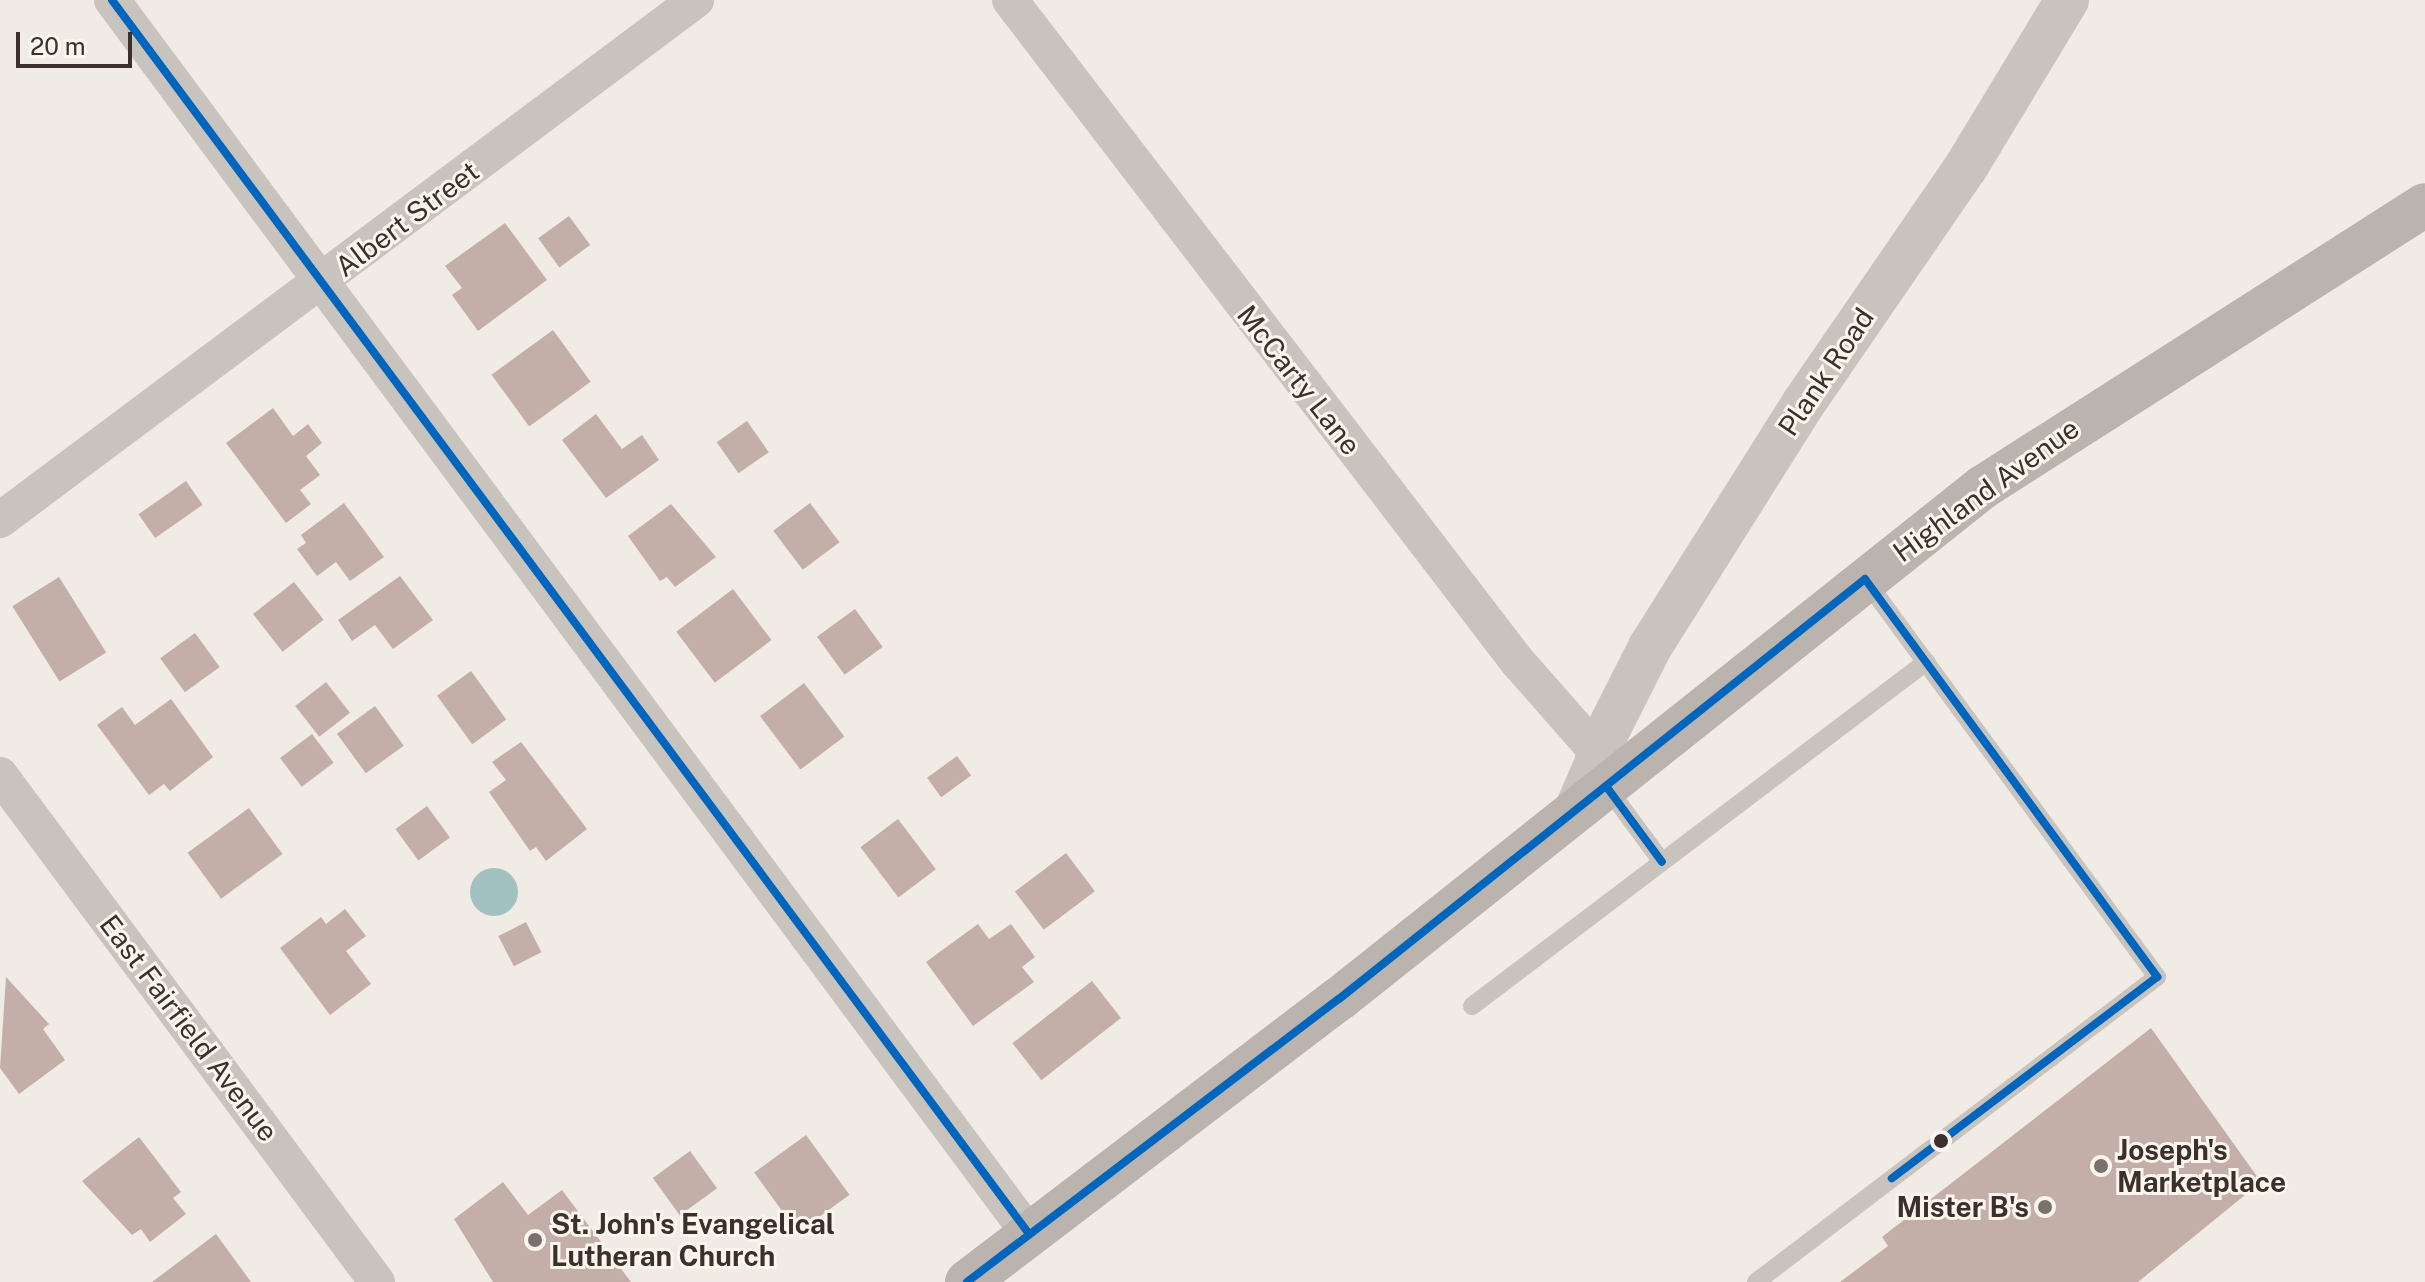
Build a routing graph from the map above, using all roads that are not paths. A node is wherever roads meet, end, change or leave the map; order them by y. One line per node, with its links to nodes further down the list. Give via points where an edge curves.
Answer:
1 (112, 0): 6 (street)
2 (696, 0): 6 (street, Albert Street)
3 (1010, 0): 10 (street, McCarty Lane)
4 (2067, 0): 10 (street, Plank Road, via 1966,167 1803,404 1666,622)
5 (2425, 205): 8 (main road, Highland Avenue, via 2167,364 1983,487)
6 (321, 283): 7 (street, Albert Street); 14 (street)
7 (0, 520)
8 (1865, 579): 9 (lane); 10 (main road, Highland Avenue)
9 (1926, 662): 12 (lane); 17 (lane, via 2157,977)
10 (1602, 769): 12 (lane); 14 (main road, Highland Avenue, via 1569,816)
11 (0, 775): 15 (street, East Fairfield Avenue)
12 (1662, 862): 13 (lane)
13 (1472, 1006)
14 (1029, 1234): 16 (main road, Highland Avenue)
15 (377, 1282)
16 (967, 1282)
17 (1756, 1282)

